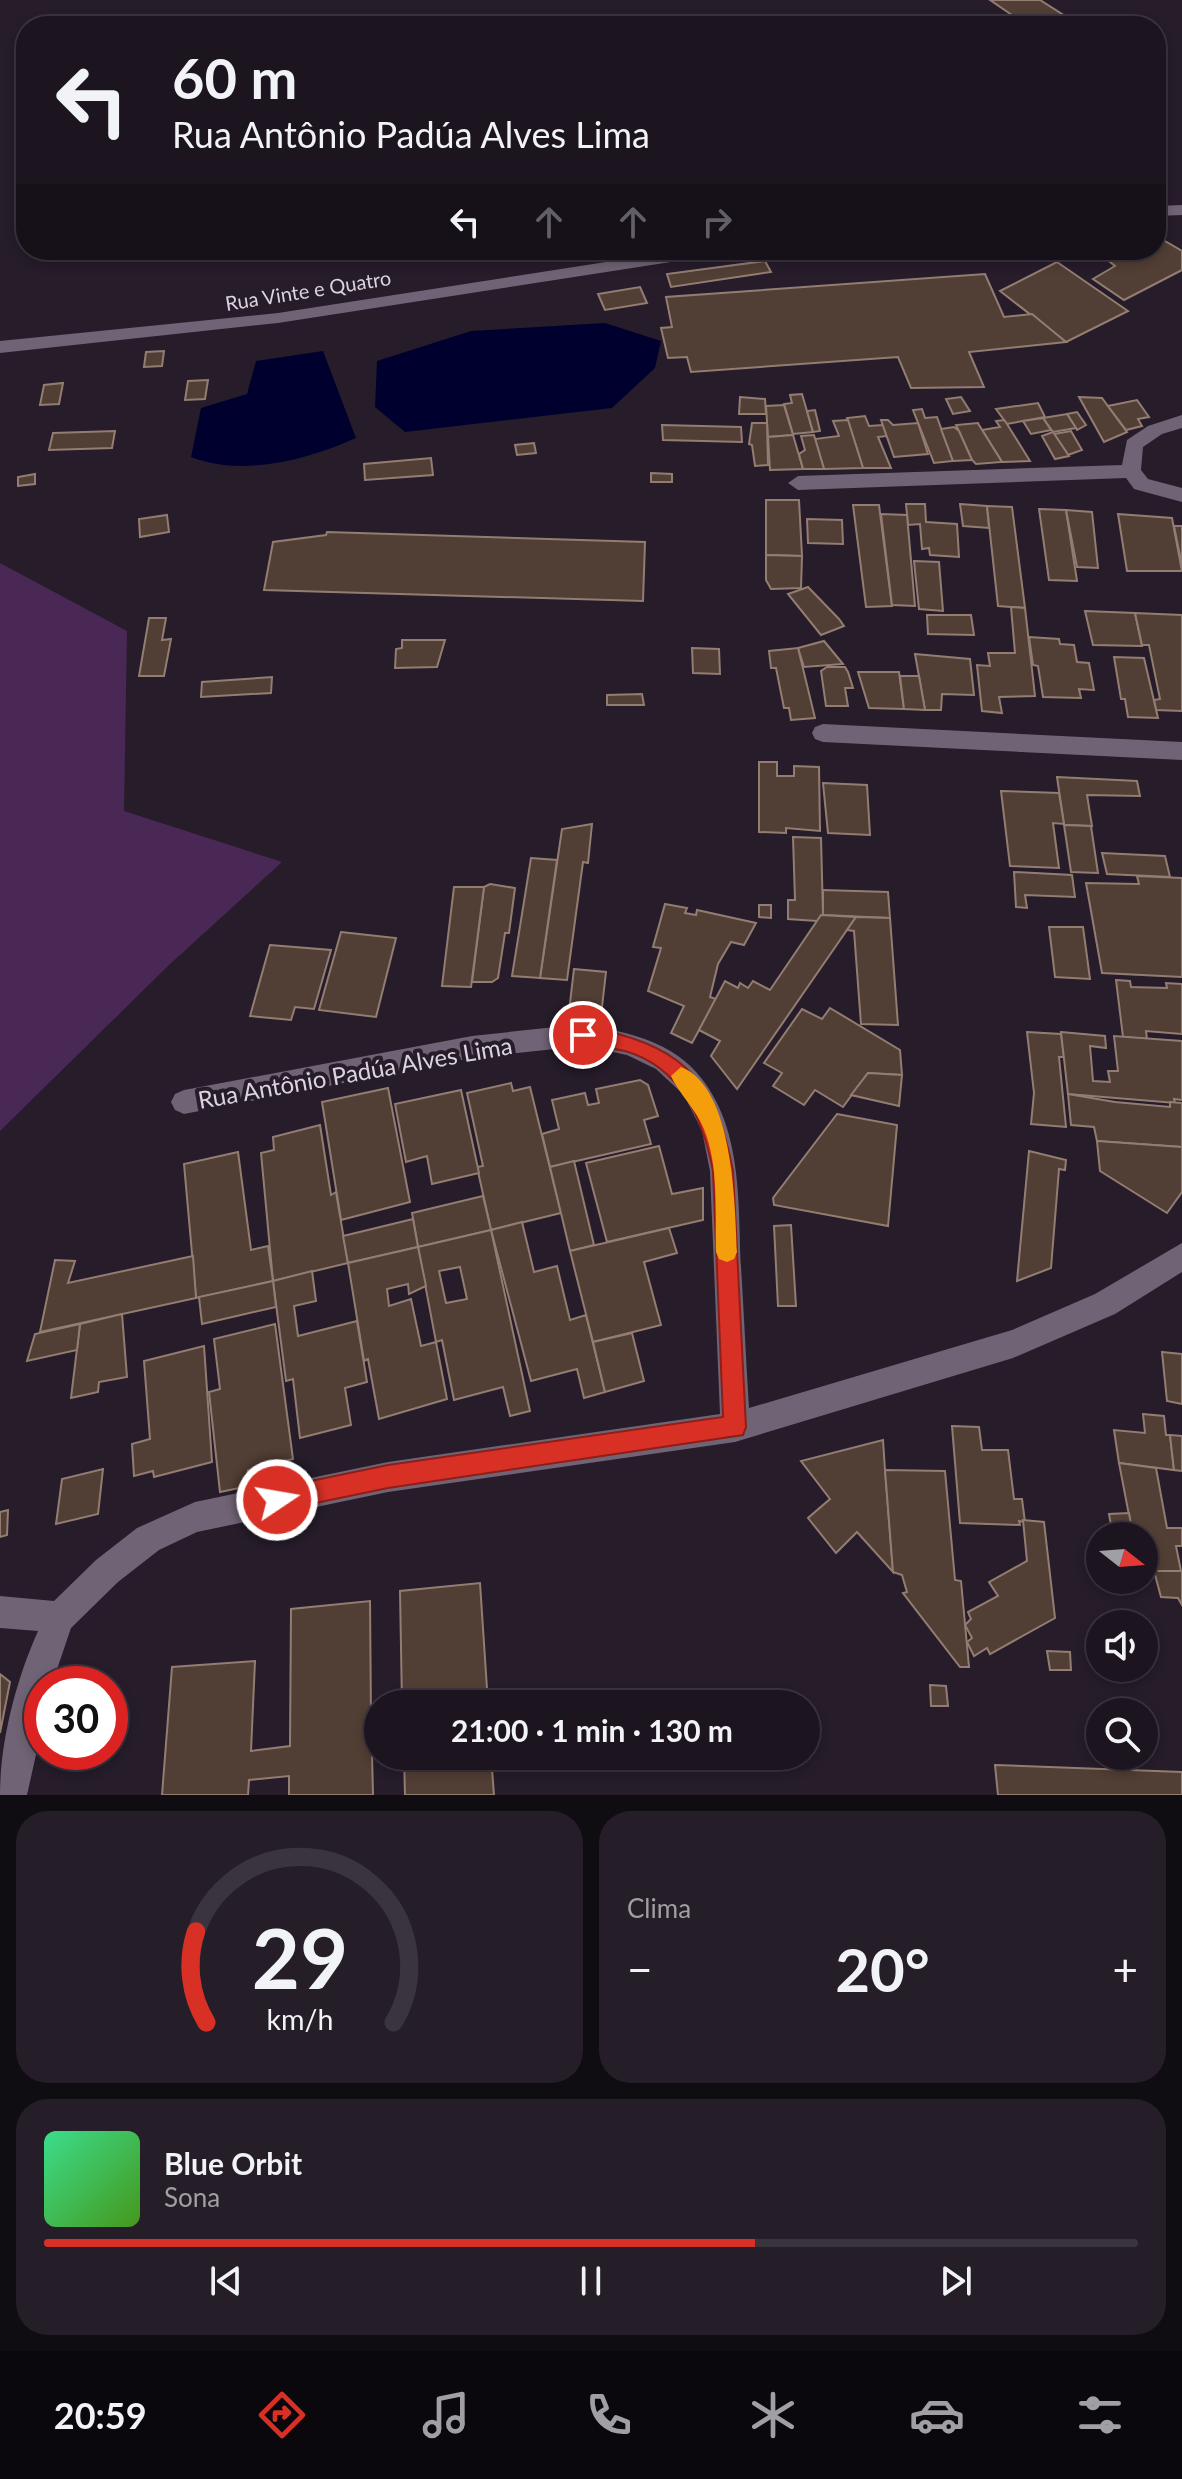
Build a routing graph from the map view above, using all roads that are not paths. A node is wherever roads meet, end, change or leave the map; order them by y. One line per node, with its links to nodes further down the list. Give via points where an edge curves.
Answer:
1 (652, 260): 2 (street, Rua Vinte e Quatro, via 278,318)
2 (0, 347)
3 (1182, 421): 4 (street, via 1134,444)
4 (1131, 471): 5 (street); 6 (street, via 1141,484)
5 (798, 483)
6 (1182, 495)
7 (823, 733): 8 (street)
8 (1182, 751)
9 (184, 1102): 11 (street, Rua Antônio Padúa Alves Lima, via 472,1047 583,1035 631,1044 665,1061 693,1087 715,1129 723,1171)
10 (1182, 1256): 11 (street, via 1105,1304 1013,1344)
11 (735, 1427): 13 (street, via 388,1477 195,1517 148,1539)
12 (0, 1612): 13 (street)
13 (60, 1617): 14 (street, via 42,1658)
14 (10, 1795)

